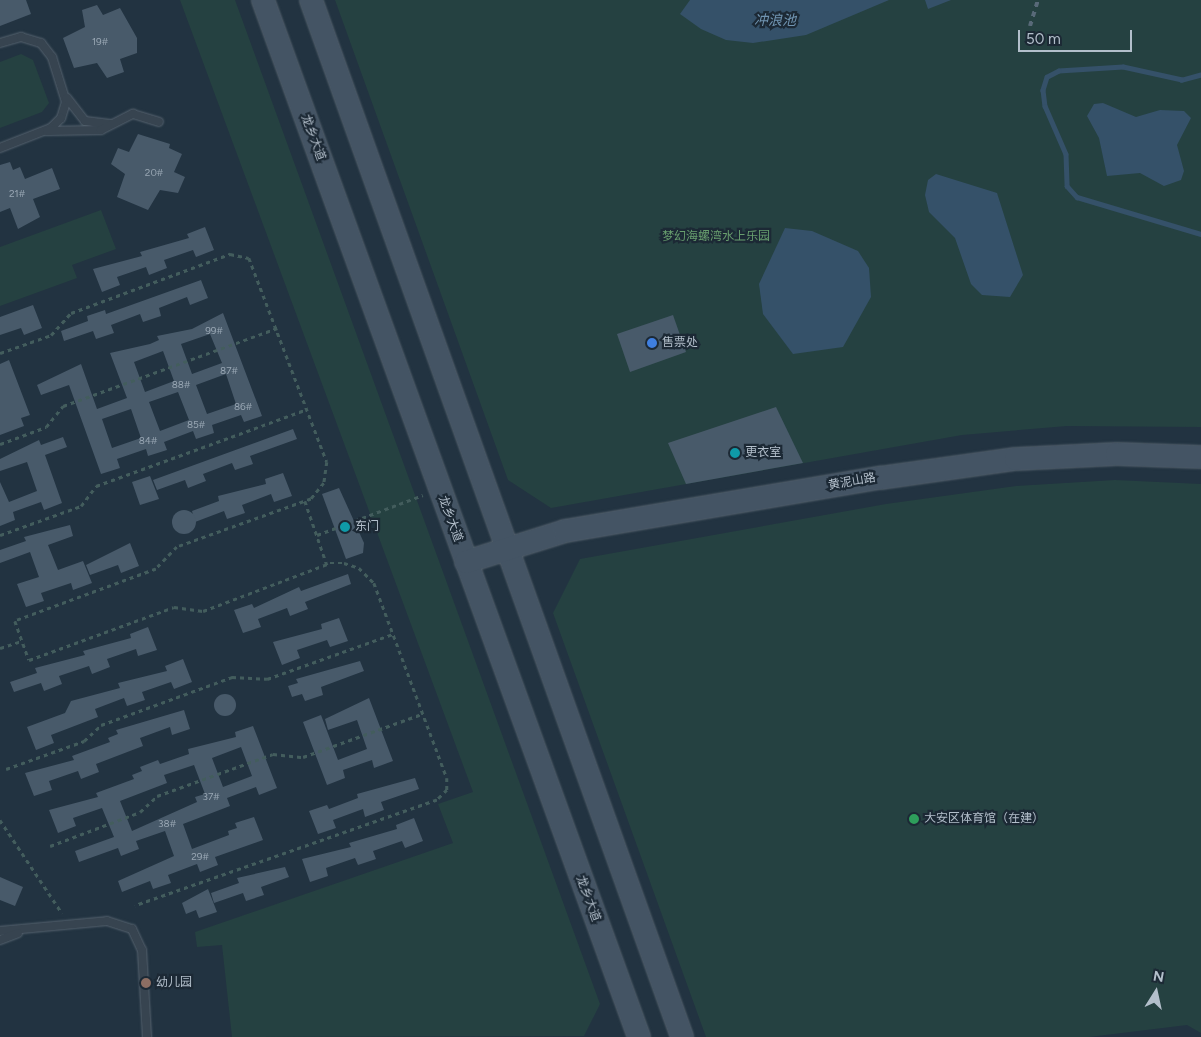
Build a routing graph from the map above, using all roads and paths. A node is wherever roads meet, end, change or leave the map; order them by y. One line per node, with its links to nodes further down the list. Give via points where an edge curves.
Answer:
1 (264, 0): 14 (main road, 龙乡大道)
2 (311, 0): 18 (main road)
3 (0, 43): 4 (lane, via 21,37 41,43 52,57)
4 (65, 92): 5 (lane, via 73,111 85,121 104,125); 7 (lane, via 61,118)
5 (117, 121): 6 (lane, via 138,114); 7 (lane, via 101,130)
6 (159, 122)
7 (45, 131): 8 (lane)
8 (0, 148)
9 (278, 328): 10 (path, via 254,264 244,255 230,254 71,313 51,335); 11 (path); 12 (path, via 63,406 46,427)
10 (0, 353)
11 (307, 408): 15 (path, via 328,469 321,489); 16 (path, via 96,486 81,506)
12 (0, 444)
13 (1201, 457): 18 (main road, 黄泥山路, via 1117,454 1006,460 575,529)
14 (438, 489): 17 (path); 19 (main road, 龙乡大道)
15 (305, 501): 17 (path); 22 (path, via 178,547 156,569 15,621)
16 (0, 535)
17 (317, 535): 20 (path)
18 (508, 547): 19 (main road, 黄泥山路); 35 (main road)
19 (466, 562): 34 (main road, 龙乡大道)
20 (327, 565): 21 (path, via 344,563 369,577); 22 (path, via 203,611 174,607 29,660)
21 (393, 634): 24 (path); 25 (path, via 267,679 232,677 101,725 84,741)
22 (23, 641): 23 (path)
23 (0, 648)
24 (422, 714): 27 (path, via 303,757 273,754 156,796 140,812); 28 (path, via 446,778 446,790 437,800)
25 (6, 769)
26 (0, 820): 29 (path)
27 (50, 846)
28 (135, 906)
29 (70, 925): 30 (lane); 33 (lane, via 113,921 137,934 142,950)
30 (34, 929): 31 (lane); 32 (lane)
31 (0, 931)
32 (0, 940)
33 (147, 1037)
34 (639, 1037)
35 (682, 1037)

